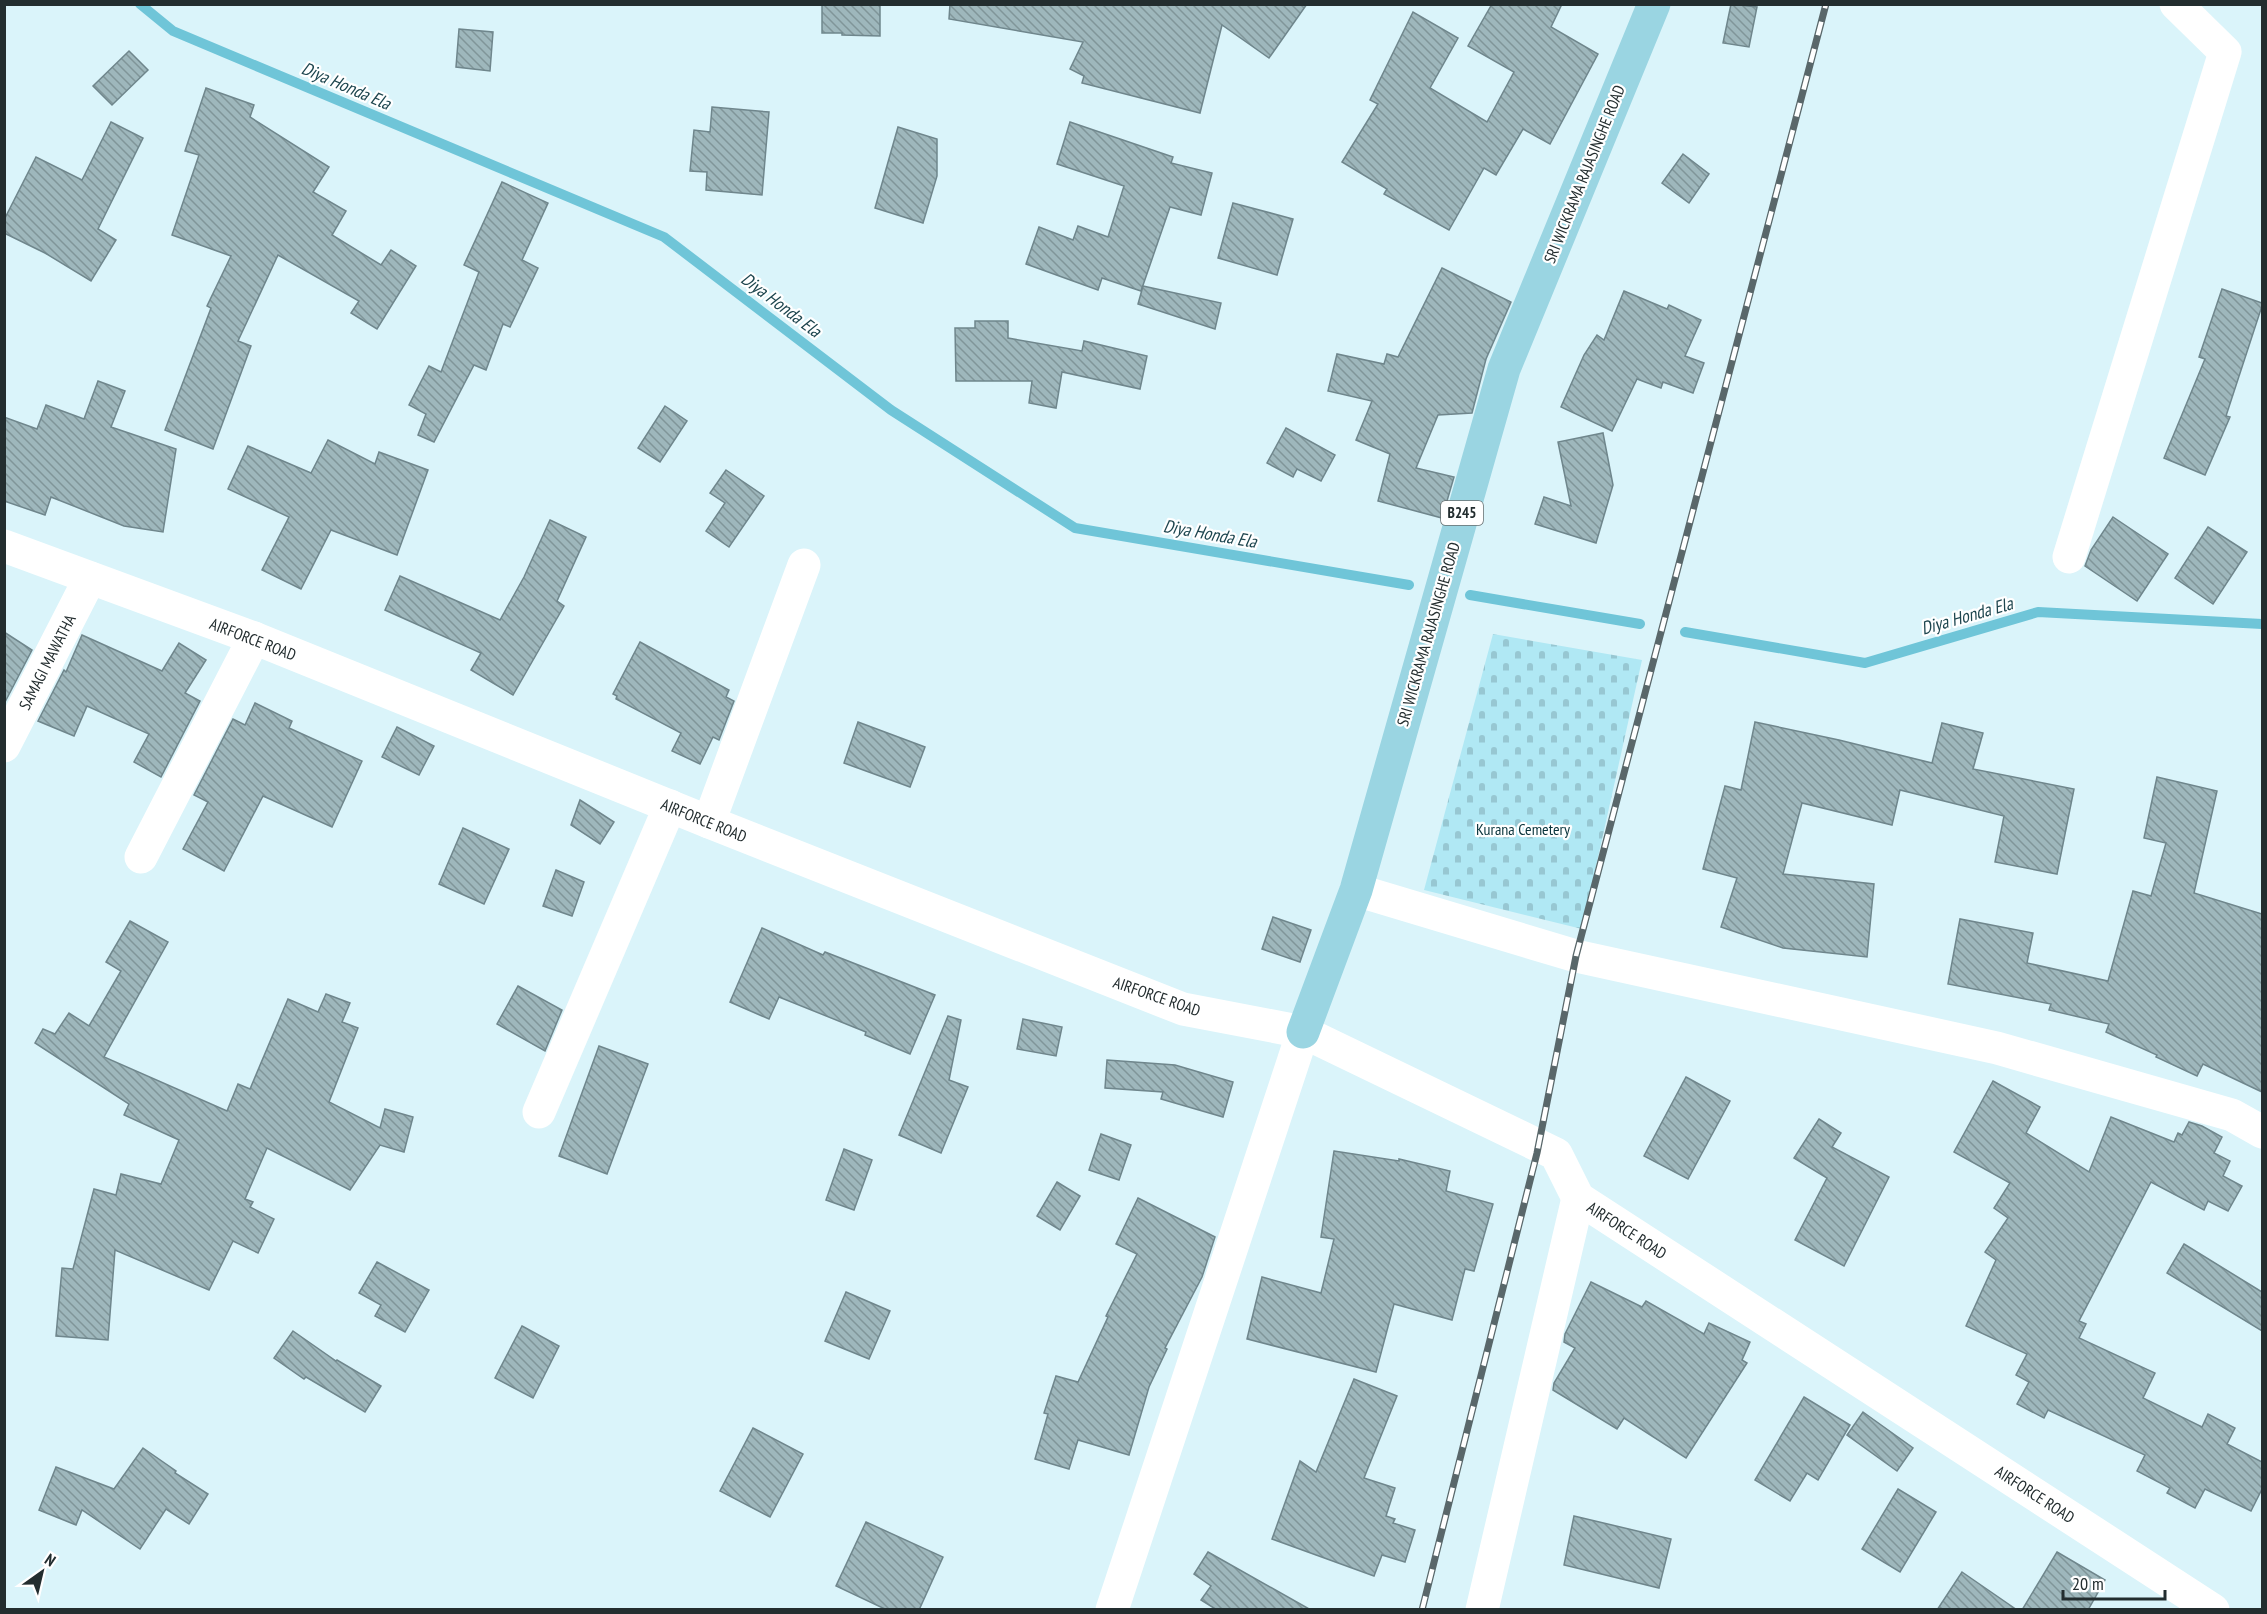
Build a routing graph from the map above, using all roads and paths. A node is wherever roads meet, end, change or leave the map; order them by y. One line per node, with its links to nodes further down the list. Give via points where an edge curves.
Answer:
1 (1654, 4): 12 (main road, SRI WICKRAMA RAJASINGHE ROAD / B245, via 1504,369)
2 (2176, 4): 4 (street, via 2225,52)
3 (4, 546): 6 (street, AIRFORCE ROAD)
4 (2069, 557)
5 (804, 565): 10 (street)
6 (90, 578): 7 (street, AIRFORCE ROAD); 8 (street, SAMAGI MAWATHA)
7 (254, 638): 9 (street, AIRFORCE ROAD); 11 (street)
8 (4, 746)
9 (670, 806): 10 (street, AIRFORCE ROAD); 14 (street)
10 (709, 822): 13 (street, AIRFORCE ROAD, via 1183,1009)
11 (141, 857)
12 (1356, 890): 13 (main road, SRI WICKRAMA RAJASINGHE ROAD / B245); 15 (street, via 1576,956 1997,1048 2232,1115)
13 (1303, 1032): 16 (street, AIRFORCE ROAD, via 1556,1154); 17 (street)
14 (539, 1112)
15 (2262, 1132)
16 (1578, 1198): 18 (street); 19 (street, AIRFORCE ROAD)
17 (1112, 1610)
18 (1482, 1610)
19 (2213, 1610)

